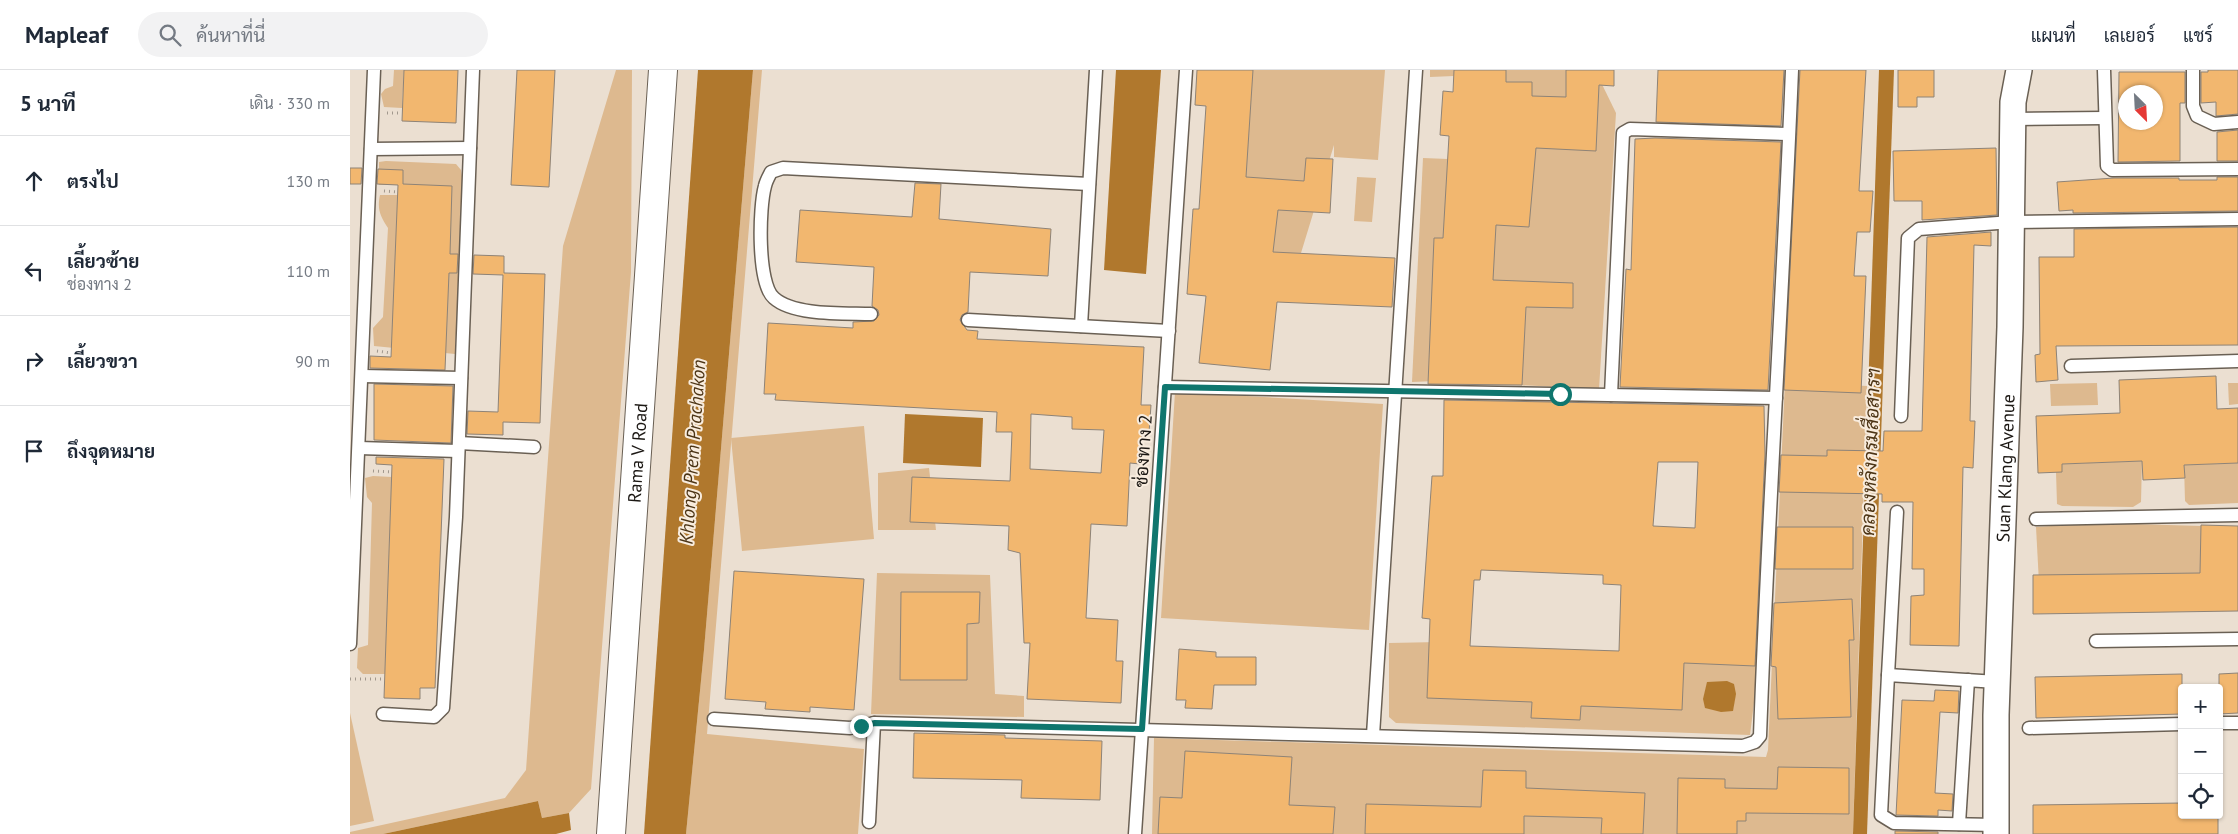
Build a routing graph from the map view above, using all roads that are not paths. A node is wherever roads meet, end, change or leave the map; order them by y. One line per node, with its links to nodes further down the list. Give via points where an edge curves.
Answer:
1 (374, 70): 17 (lane)
2 (473, 70): 16 (lane)
3 (664, 70): 61 (main road, Rama V Road)
4 (1096, 70): 19 (lane)
5 (1186, 70): 25 (lane, ช่องทาง 2)
6 (1416, 70): 31 (lane)
7 (1792, 70): 15 (lane)
8 (2005, 70): 12 (street, Suan Klang Avenue)
9 (2019, 70): 12 (street, Suan Klang Avenue)
10 (2104, 70): 13 (lane)
11 (2193, 70): 14 (lane, via 2193,106 2197,116 2214,124)
12 (2013, 110): 13 (lane); 21 (street, Suan Klang Avenue)
13 (2104, 118): 18 (lane, via 2106,166 2112,170)
14 (2238, 122)
15 (1789, 134): 32 (lane, via 1630,129 1623,133); 33 (lane)
16 (470, 148): 17 (lane); 29 (lane)
17 (371, 149): 28 (lane)
18 (2238, 169)
19 (1089, 184): 22 (lane, via 783,168 772,172 765,187 760,249 765,282 773,298 796,310); 24 (lane)
20 (2238, 219): 21 (lane)
21 (2011, 222): 35 (lane, via 1920,229 1908,238); 48 (street, Suan Klang Avenue)
22 (871, 314)
23 (968, 320): 24 (lane)
24 (1081, 326): 25 (lane)
25 (1169, 332): 30 (lane, ช่องทาง 2)
26 (2238, 361): 27 (lane)
27 (2071, 366)
28 (362, 376): 29 (lane); 34 (lane)
29 (461, 378): 36 (lane)
30 (1165, 387): 31 (lane); 56 (lane, ช่องทาง 2)
31 (1395, 391): 32 (lane); 57 (lane)
32 (1611, 395): 33 (lane)
33 (1776, 398): 57 (lane, via 1768,512 1760,736 1755,742 1743,746)
34 (356, 408): 38 (lane)
35 (1901, 416)
36 (458, 447): 37 (lane); 38 (lane); 49 (lane, via 443,708 434,717)
37 (534, 447)
38 (359, 448): 42 (lane)
39 (1897, 512): 46 (lane)
40 (2238, 515): 41 (lane)
41 (2036, 518)
42 (351, 592): 45 (lane)
43 (2238, 639): 44 (lane)
44 (2096, 641)
45 (350, 644)
46 (1888, 675): 47 (lane); 59 (lane, via 1881,816 1894,823)
47 (1968, 680): 48 (lane); 59 (lane)
48 (1997, 682): 60 (street, Suan Klang Avenue)
49 (383, 714)
50 (714, 719): 51 (lane, via 850,728)
51 (874, 723): 56 (lane); 58 (lane)
52 (2223, 723): 53 (lane)
53 (2238, 723)
54 (2178, 724): 55 (lane)
55 (2029, 728)
56 (1142, 729): 57 (lane); 62 (lane, ช่องทาง 2)
57 (1373, 735)
58 (869, 822)
59 (1959, 824): 60 (lane)
60 (1996, 829)
61 (611, 834)
62 (1135, 834)

